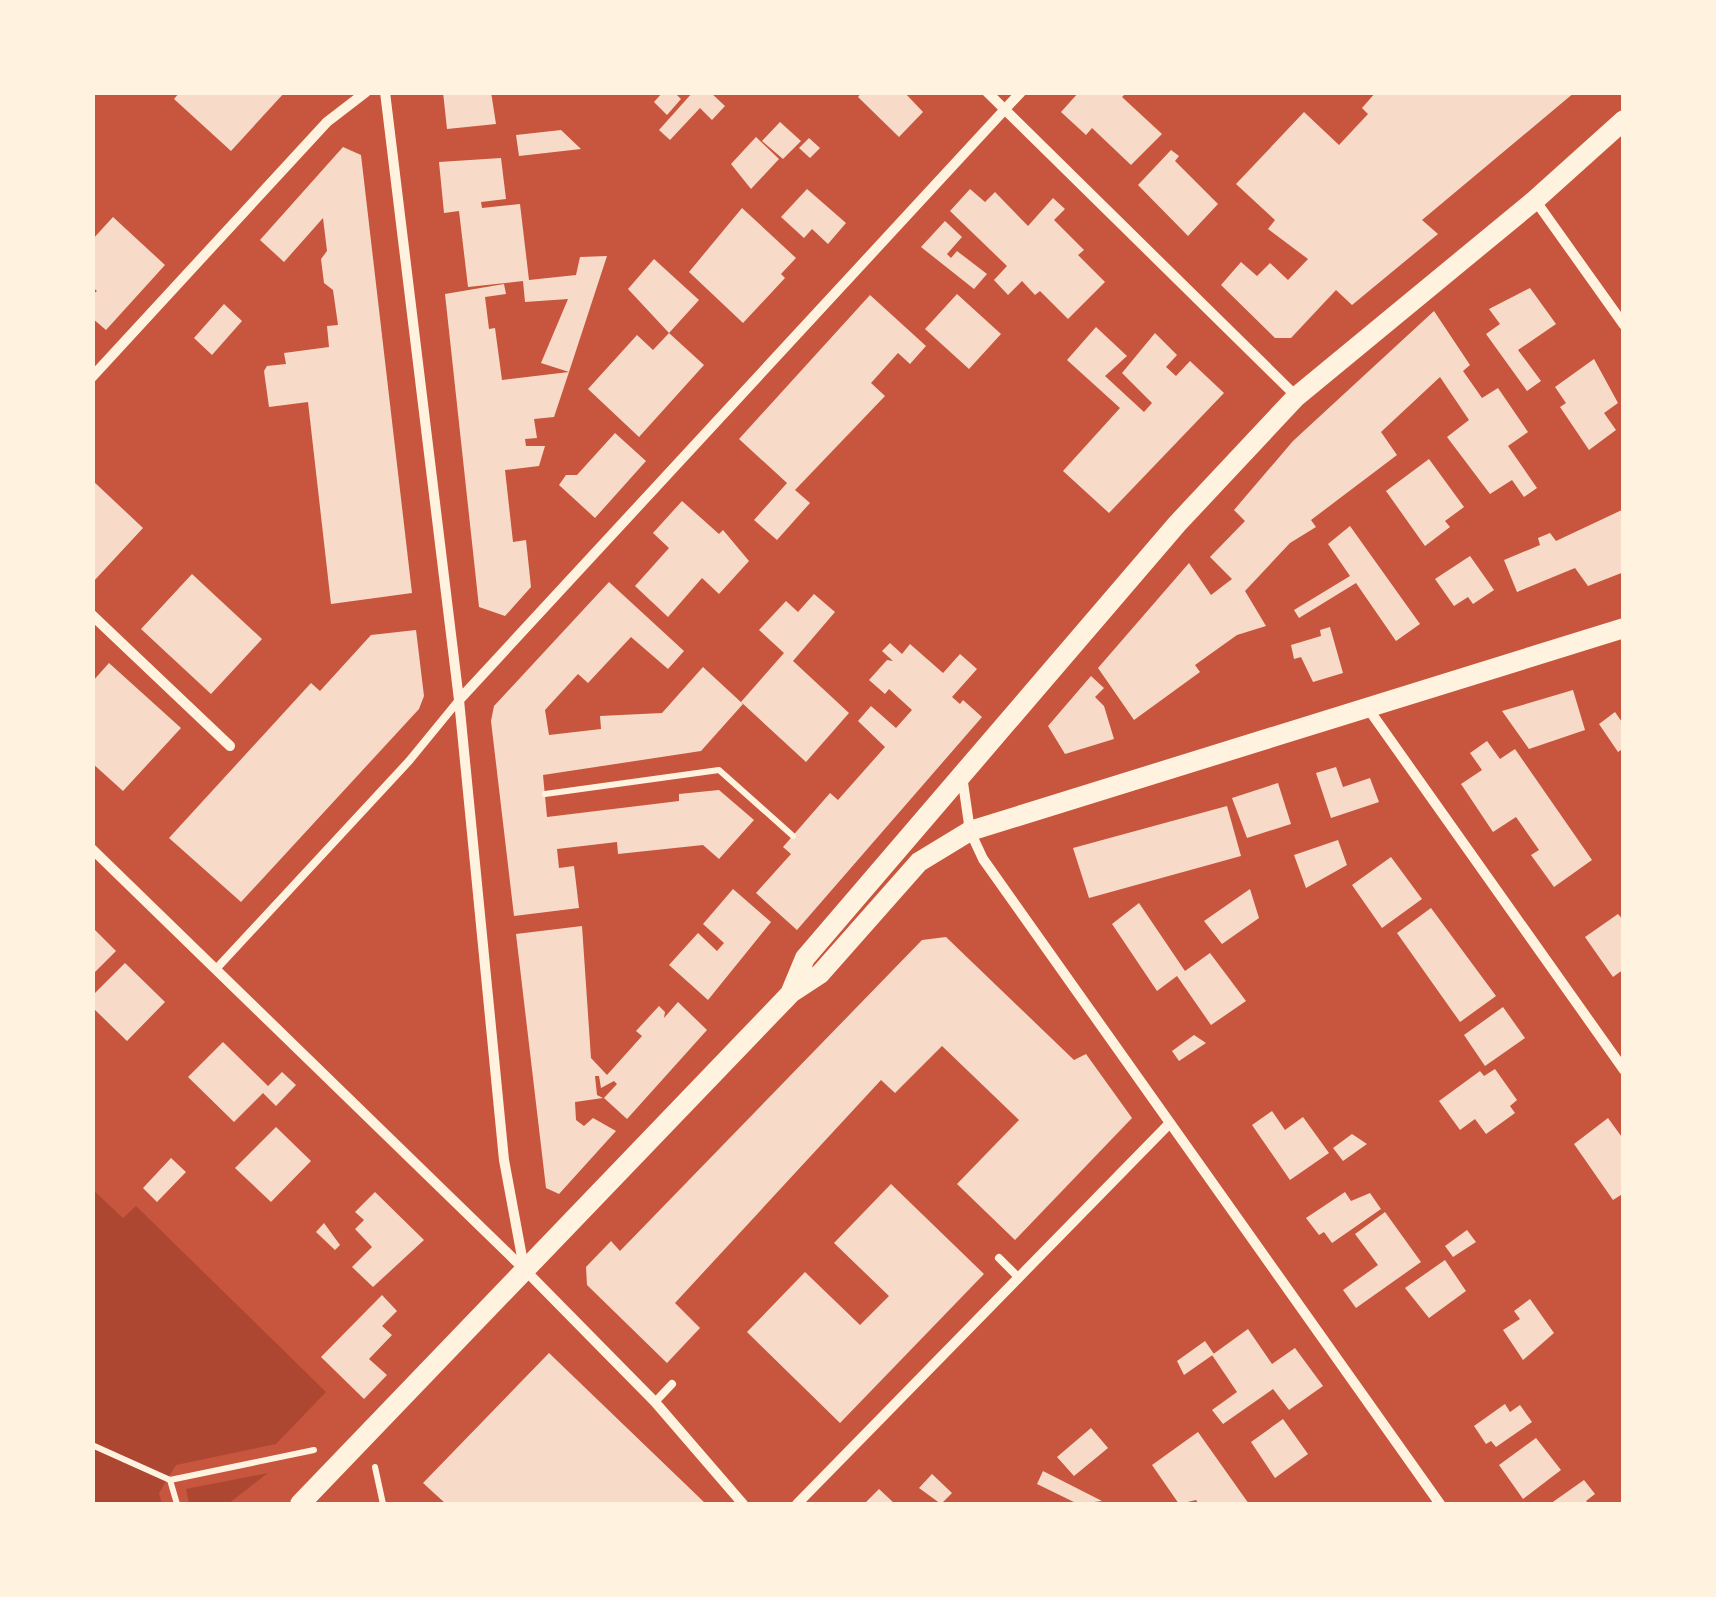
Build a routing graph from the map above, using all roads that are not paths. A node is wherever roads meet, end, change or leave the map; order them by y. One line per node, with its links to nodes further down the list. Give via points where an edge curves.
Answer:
1 (366, 92): 9 (street, via 326,122)
2 (386, 92): 13 (street)
3 (987, 92): 5 (street)
4 (1021, 92): 5 (street)
5 (1005, 110): 10 (street); 13 (street)
6 (1624, 120): 7 (main road)
7 (1535, 200): 8 (street); 10 (main road)
8 (1624, 325)
9 (92, 377)
10 (1296, 397): 16 (main road, via 1177,524)
11 (92, 615): 15 (street)
12 (1624, 628): 14 (main road)
13 (459, 700): 19 (lane); 24 (street, via 504,1160)
14 (1365, 705): 17 (main road); 21 (street)
15 (230, 746)
16 (962, 776): 17 (street); 20 (main road, via 805,958)
17 (970, 831): 20 (main road, via 919,862 820,974); 22 (street)
18 (92, 849): 19 (street)
19 (216, 969): 24 (street)
20 (790, 994): 24 (main road)
21 (1624, 1070)
22 (1168, 1125): 25 (street); 31 (street)
23 (999, 1258): 25 (lane)
24 (524, 1268): 27 (street); 28 (main road)
25 (1018, 1278): 30 (street)
26 (672, 1384): 27 (lane)
27 (655, 1402): 29 (street)
28 (300, 1504)
29 (742, 1504)
30 (797, 1504)
31 (1440, 1504)

